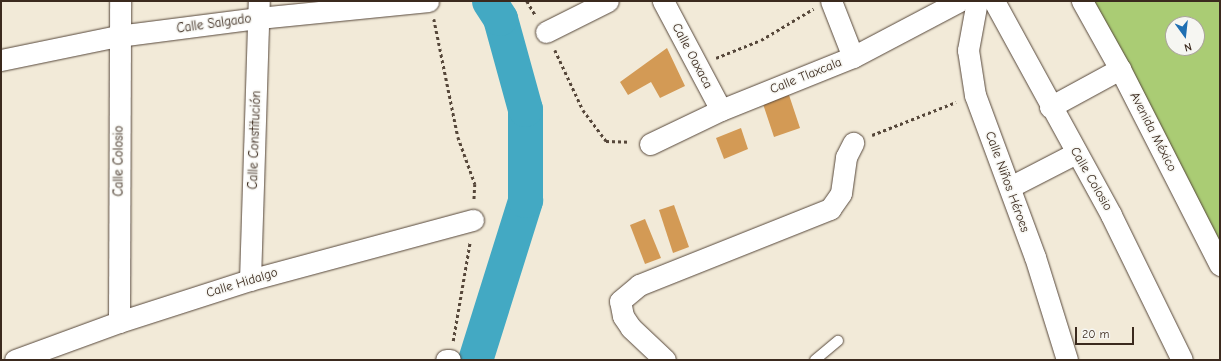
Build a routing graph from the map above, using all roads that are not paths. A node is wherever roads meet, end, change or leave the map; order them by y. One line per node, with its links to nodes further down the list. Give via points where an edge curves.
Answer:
1 (120, 1): 12 (street, Calle Colosio)
2 (608, 1): 11 (street)
3 (663, 1): 17 (street, Calle Oaxaca)
4 (959, 1): 13 (street, Calle Tlaxcala)
5 (977, 1): 21 (street, Calle Niños Héroes, via 968,50 975,94)
6 (994, 1): 16 (street, Calle Colosio)
7 (1082, 1): 15 (street, Avenida México)
8 (825, 3): 13 (street)
9 (259, 9): 10 (street, Calle Salgado); 12 (street, Calle Salgado); 24 (street, Calle Constitución)
10 (431, 9)
11 (546, 32)
12 (118, 36): 14 (street, Calle Salgado); 25 (street, Calle Colosio)
13 (853, 57): 17 (street, Calle Tlaxcala)
14 (1, 60)
15 (1120, 69): 16 (street); 23 (street, Avenida México)
16 (1050, 107): 20 (street, Calle Colosio)
17 (721, 110): 19 (street, Calle Tlaxcala)
18 (853, 143): 28 (street, via 846,157 841,193 830,209 640,285 620,301 623,316 631,328)
19 (650, 144)
20 (1076, 153): 21 (street); 31 (street, Calle Colosio, via 1111,215)
21 (1010, 187): 30 (street, Calle Niños Héroes)
22 (473, 220): 24 (street, Calle Hidalgo)
23 (1220, 265)
24 (250, 280): 25 (street, Calle Hidalgo)
25 (119, 322): 27 (street, Calle Hidalgo)
26 (838, 341): 29 (lane)
27 (15, 360)
28 (664, 360)
29 (815, 360)
30 (1067, 360)
31 (1182, 360)

